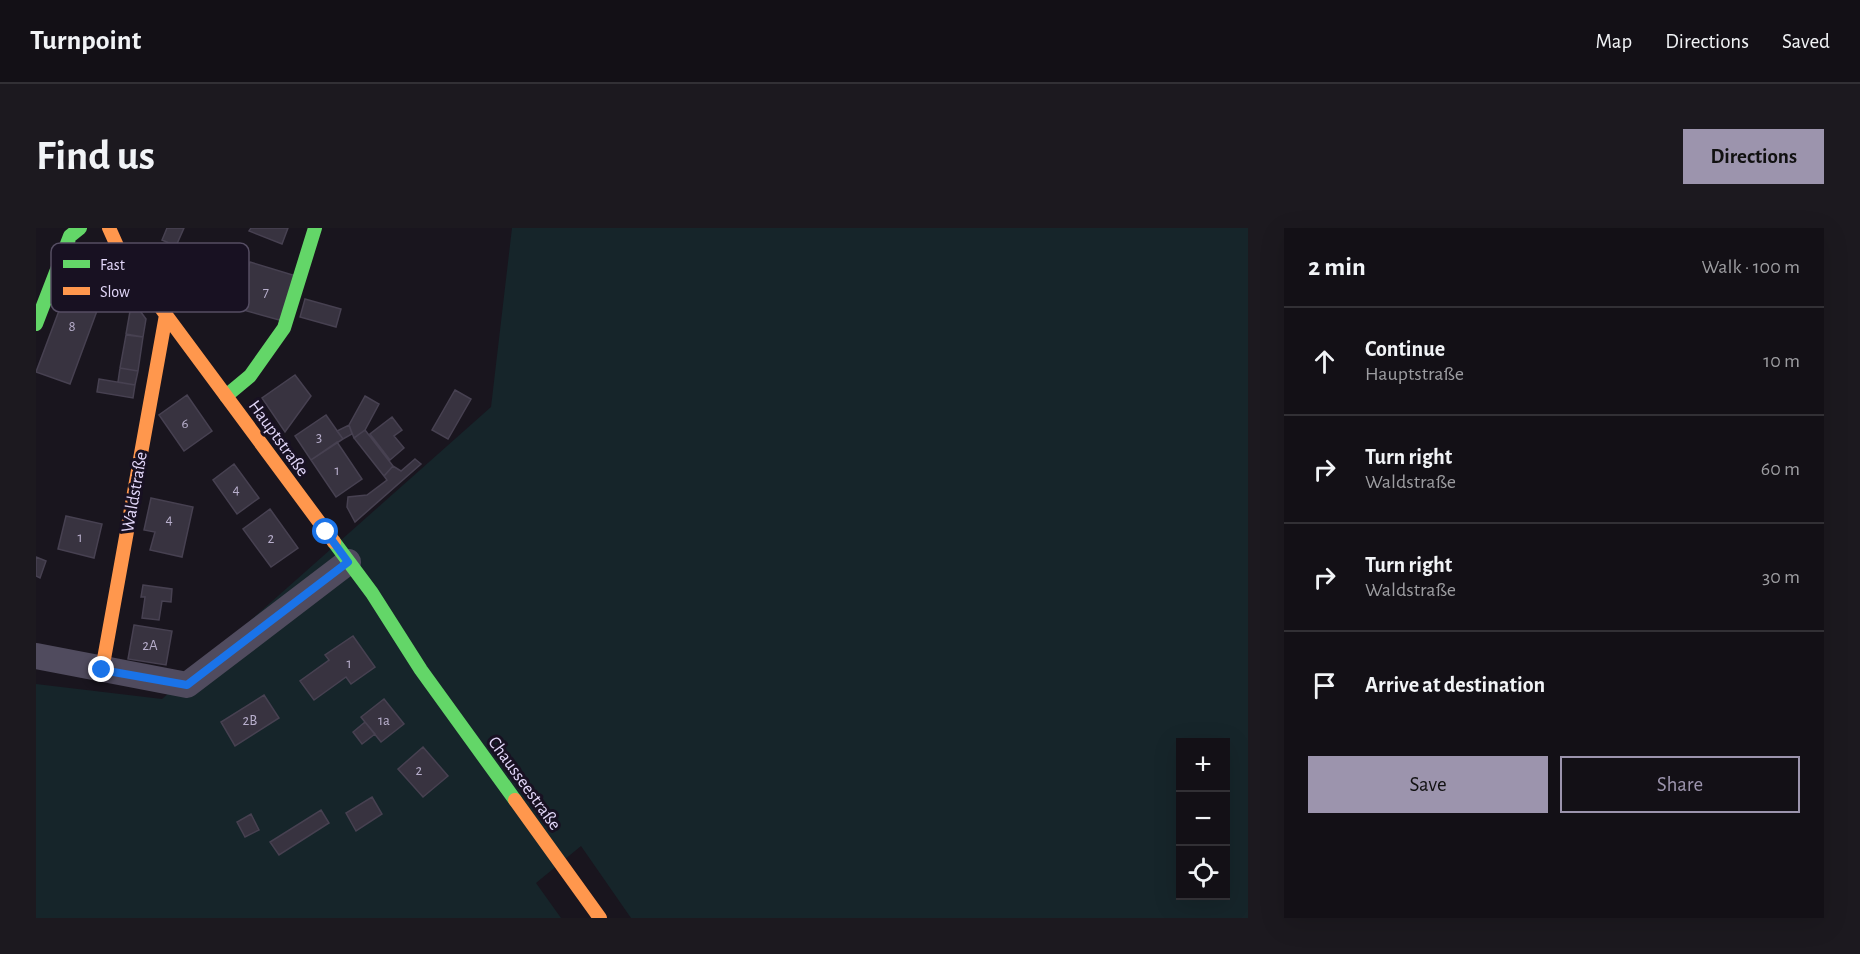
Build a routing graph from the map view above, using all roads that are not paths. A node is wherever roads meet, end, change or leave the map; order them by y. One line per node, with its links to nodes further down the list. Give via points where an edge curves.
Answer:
1 (80, 228): 4 (main road)
2 (109, 228): 5 (main road, Hauptstraße)
3 (315, 228): 10 (main road, via 284,328 250,376)
4 (67, 243)
5 (116, 243)
6 (51, 285): 9 (main road)
7 (164, 312): 8 (main road, Hauptstraße)
8 (166, 315): 10 (main road, Hauptstraße); 13 (main road, Waldstraße)
9 (36, 324)
10 (226, 396): 11 (main road, Hauptstraße)
11 (348, 562): 13 (street, via 187,685); 14 (main road, Hauptstraße)
12 (36, 656): 13 (street)
13 (102, 670)
14 (421, 670): 15 (main road, Chausseestraße)
15 (600, 918)

